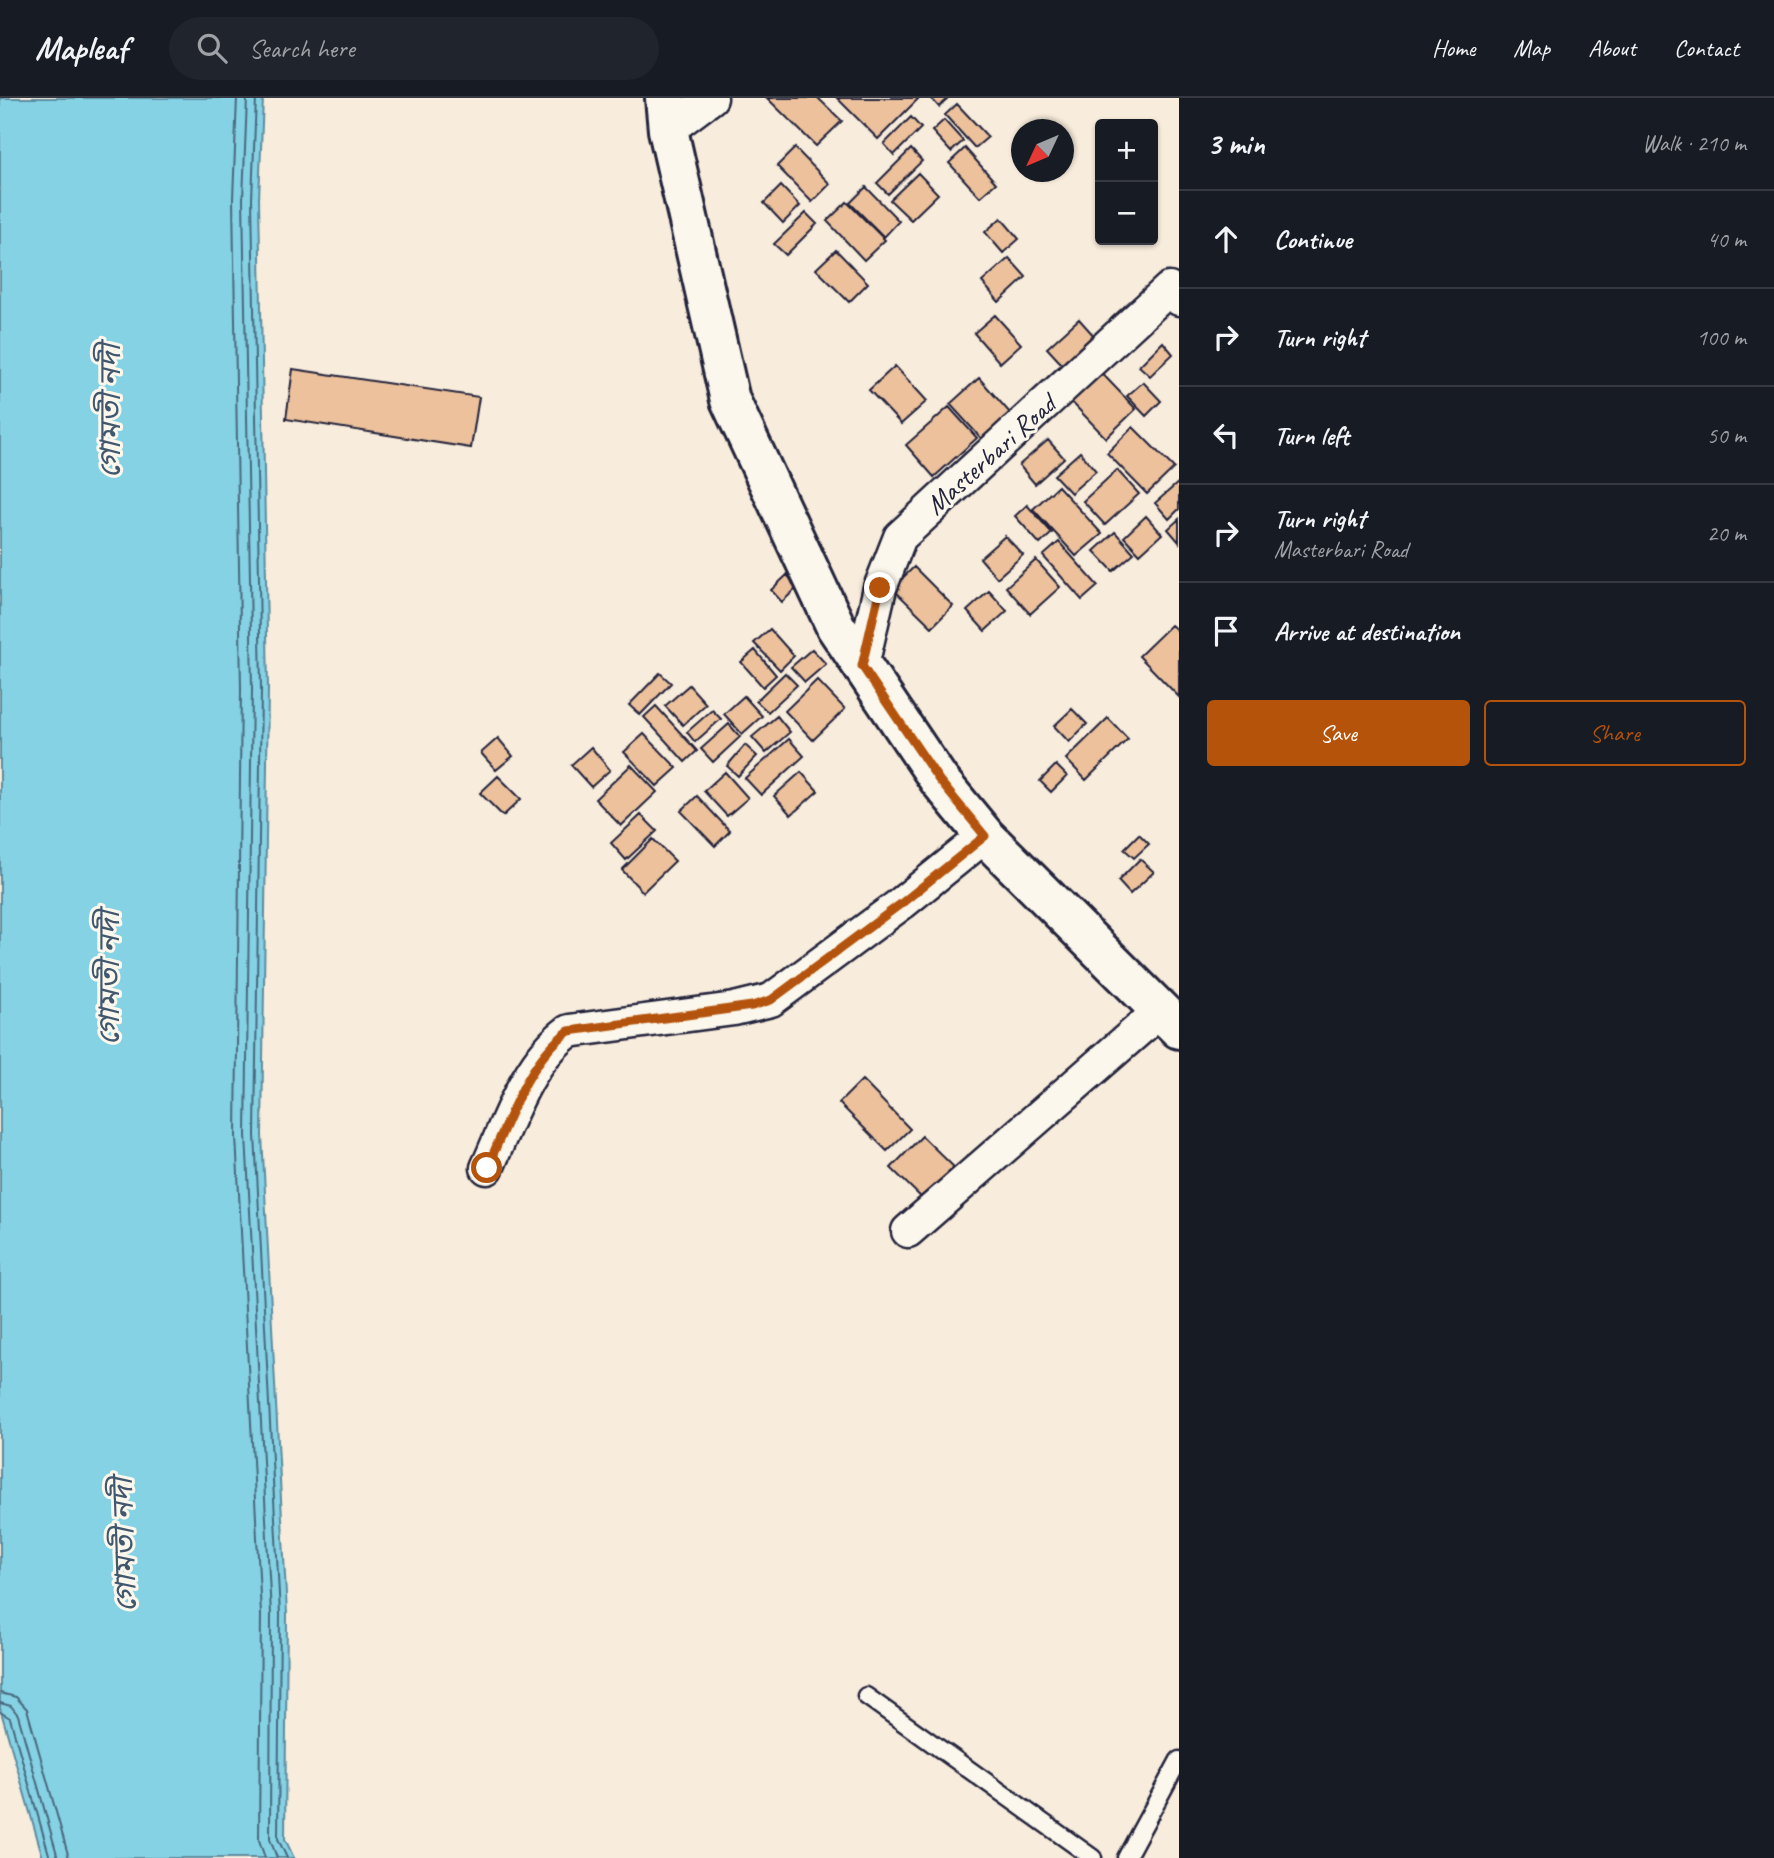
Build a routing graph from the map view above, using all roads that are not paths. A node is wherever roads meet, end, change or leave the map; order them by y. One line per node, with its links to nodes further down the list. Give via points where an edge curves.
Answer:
1 (711, 98): 2 (street)
2 (667, 114): 4 (street, via 730,400 836,627)
3 (1179, 299): 4 (street, Masterbari Road, via 1169,289 900,537 880,588)
4 (862, 666): 5 (street, via 939,780)
5 (985, 836): 6 (street); 7 (street, via 771,1000 569,1031 553,1042 519,1097)
6 (1169, 1020): 8 (street)
7 (487, 1168)
8 (908, 1231)
9 (866, 1696): 11 (lane)
10 (1179, 1760): 12 (lane)
11 (1093, 1858)
12 (1126, 1858)

